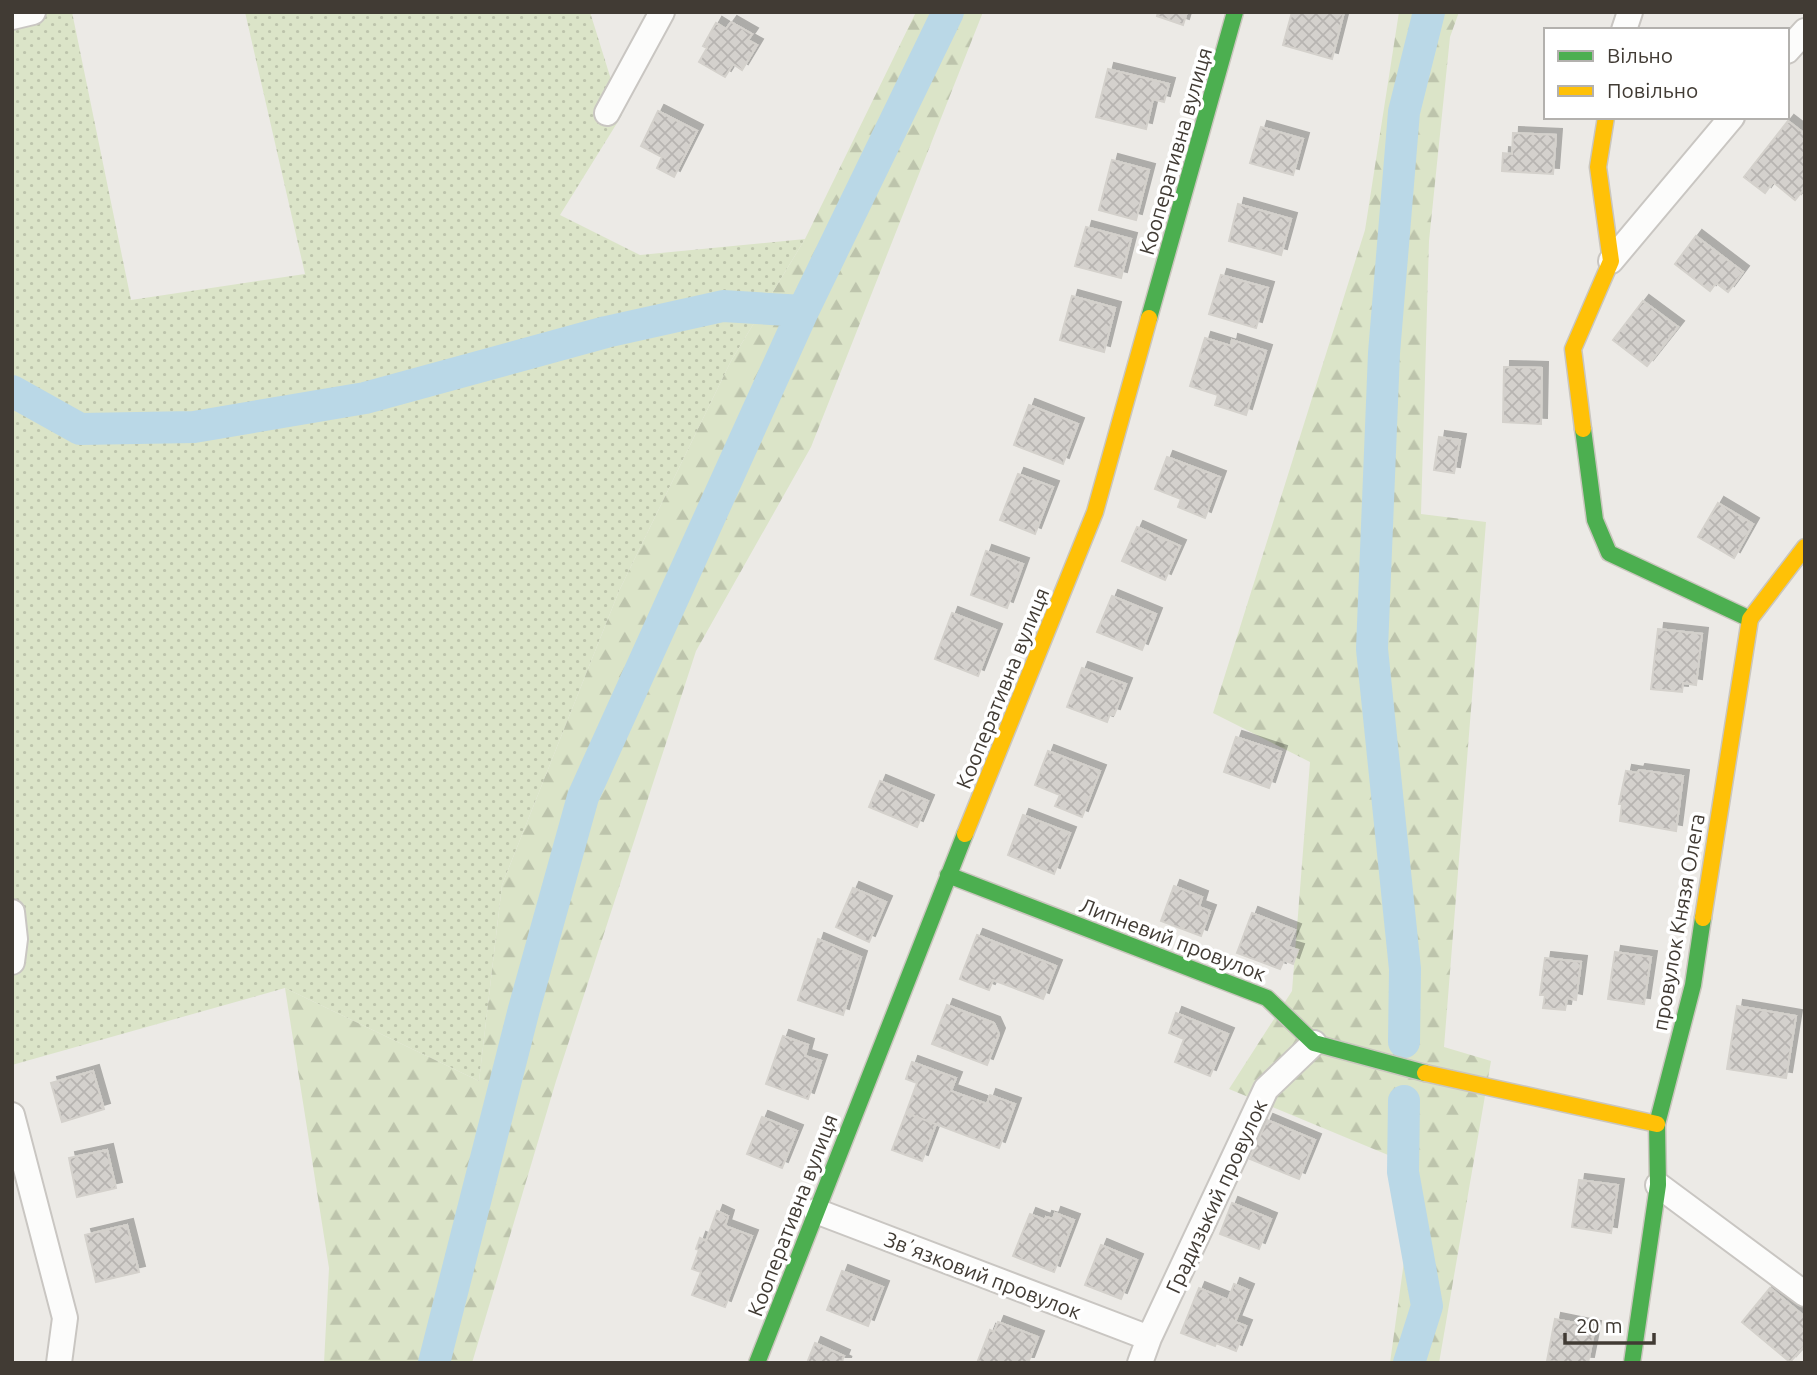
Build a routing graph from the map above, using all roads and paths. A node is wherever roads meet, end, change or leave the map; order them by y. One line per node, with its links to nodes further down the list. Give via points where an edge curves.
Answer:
1 (33, 12): 4 (street)
2 (662, 12): 7 (street)
3 (1235, 12): 13 (street, Кооперативна вулиця, via 1095,512)
4 (12, 17)
5 (1805, 30): 6 (street)
6 (1789, 49)
7 (607, 113)
8 (1606, 119): 10 (street, via 1598,167)
9 (1730, 119): 10 (street)
10 (1611, 261): 12 (street, via 1573,349 1595,520 1608,553)
11 (1805, 547): 12 (street, провулок Князя Олега)
12 (1750, 619): 18 (street, провулок Князя Олега, via 1693,985)
13 (948, 875): 16 (street, Липневий провулок, via 1267,998); 20 (street, Кооперативна вулиця)
14 (12, 912): 15 (street)
15 (12, 962)
16 (1314, 1043): 18 (street, Липневий провулок, via 1404,1068); 22 (street, Градизький провулок, via 1266,1089)
17 (12, 1115): 23 (street, via 65,1318)
18 (1657, 1124): 19 (street, провулок Князя Олега)
19 (1658, 1185): 21 (street); 26 (street, провулок Князя Олега)
20 (816, 1211): 22 (street, Звʼязковий провулок); 24 (street, Кооперативна вулиця)
21 (1805, 1294)
22 (1149, 1338): 25 (street, Градизький провулок)
23 (59, 1363)
24 (757, 1363)
25 (1140, 1363)
26 (1632, 1363)

